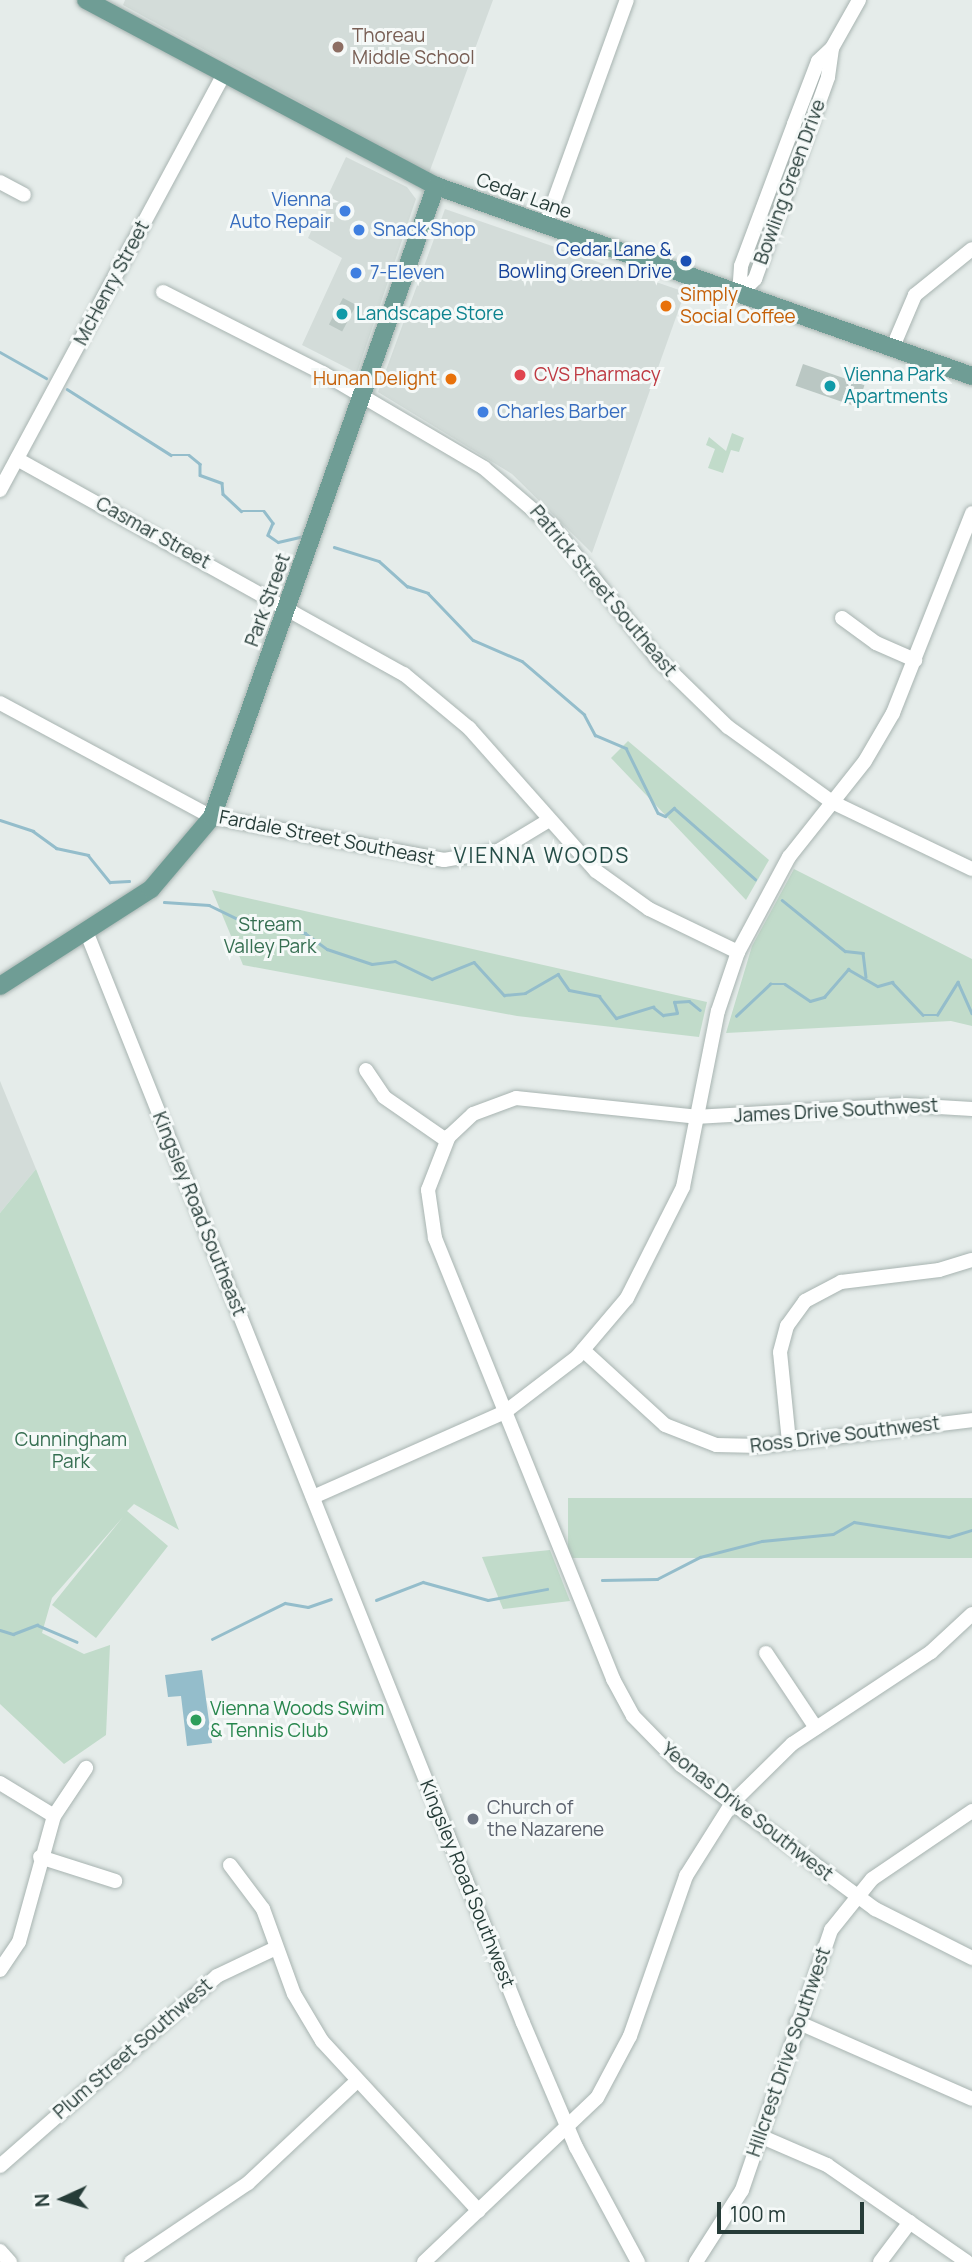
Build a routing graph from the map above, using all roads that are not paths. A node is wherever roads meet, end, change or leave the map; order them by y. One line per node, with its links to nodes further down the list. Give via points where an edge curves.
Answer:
1 (86, 0): 4 (main road, Cedar Lane)
2 (627, 0): 8 (street)
3 (859, 0): 11 (street, Bowling Green Drive, via 832,48 828,77 755,279)
4 (223, 75): 6 (main road, Cedar Lane); 15 (street, McHenry Street)
5 (0, 182): 7 (street)
6 (436, 186): 8 (main road, Cedar Lane); 14 (main road, Park Street)
7 (24, 195)
8 (545, 226): 11 (main road, Cedar Lane)
9 (972, 249): 12 (street, via 915,295)
10 (163, 292): 14 (street, Patrick Street Southeast)
11 (739, 295): 12 (main road, Cedar Lane)
12 (892, 349): 13 (main road, Cedar Lane)
13 (972, 376)
14 (363, 397): 18 (main road, Park Street); 22 (street, Patrick Street Southeast, via 516,491 573,549 694,696 766,758)
15 (17, 459): 16 (street, McHenry Street); 18 (street, Casmar Street)
16 (0, 490)
17 (972, 513): 20 (street)
18 (288, 607): 23 (main road, Park Street); 24 (street, Casmar Street, via 374,654 441,702)
19 (842, 618): 20 (street, via 876,643)
20 (915, 660): 22 (street, via 879,740)
21 (0, 703): 23 (street, Fardale Street Southeast)
22 (832, 802): 25 (street, Patrick Street Southeast); 27 (street, via 769,889)
23 (212, 817): 24 (street, Fardale Street Southeast, via 444,860 498,851); 26 (main road, Park Street, via 157,883)
24 (546, 822): 27 (street, Casmar Street, via 625,893)
25 (972, 869)
26 (86, 932): 28 (main road, Park Street); 38 (street, Kingsley Road Southeast)
27 (738, 953): 31 (street, via 718,1011)
28 (0, 986)
29 (366, 1070): 32 (street, via 384,1097)
30 (972, 1109): 31 (street, James Drive Southwest, via 905,1105)
31 (699, 1117): 32 (street, James Drive Southwest, via 516,1098 473,1114); 34 (street, via 683,1187 660,1242 626,1298)
32 (446, 1140): 35 (street, Yeonas Drive Southwest, via 430,1174 430,1223)
33 (972, 1259): 37 (street, via 939,1270 841,1282 800,1306 780,1352)
34 (583, 1350): 35 (street); 37 (street, Ross Drive Southwest, via 650,1414 680,1434 735,1447)
35 (505, 1412): 38 (street); 44 (street, Yeonas Drive Southwest, via 622,1697 662,1748)
36 (972, 1420): 37 (street, Ross Drive Southwest)
37 (789, 1442)
38 (313, 1497): 57 (street, Kingsley Road Southwest)
39 (971, 1617): 41 (street, via 931,1652)
40 (766, 1653): 41 (street)
41 (816, 1728): 44 (street, via 769,1763)
42 (86, 1768): 46 (street)
43 (0, 1783): 46 (street)
44 (732, 1803): 50 (street, Yeonas Drive Southwest); 57 (street, via 678,1895 622,2054 597,2098)
45 (972, 1811): 50 (street, Hillcrest Drive Southwest)
46 (54, 1816): 47 (street)
47 (40, 1857): 49 (street); 53 (street, via 19,1942)
48 (230, 1865): 51 (street, via 263,1909)
49 (115, 1881)
50 (856, 1895): 52 (street, Yeonas Drive Southwest, via 904,1927); 54 (street, Hillcrest Drive Southwest, via 822,1948)
51 (276, 1948): 55 (street, via 306,2017); 59 (street, Plum Street Southwest, via 217,1976)
52 (972, 1958)
53 (0, 1970)
54 (797, 2022): 56 (street); 58 (street, Hillcrest Drive Southwest)
55 (357, 2081): 60 (street); 64 (street, via 248,2183)
56 (972, 2099)
57 (568, 2128): 60 (street); 66 (street, Kingsley Road Southwest)
58 (760, 2136): 61 (street, via 827,2165); 67 (street, Hillcrest Drive Southwest, via 732,2211)
59 (0, 2166)
60 (479, 2211): 65 (street)
61 (910, 2222): 68 (street); 69 (street)
62 (0, 2250): 63 (street)
63 (10, 2262)
64 (131, 2262)
65 (424, 2262)
66 (638, 2262)
67 (696, 2262)
68 (880, 2262)
69 (967, 2262)

